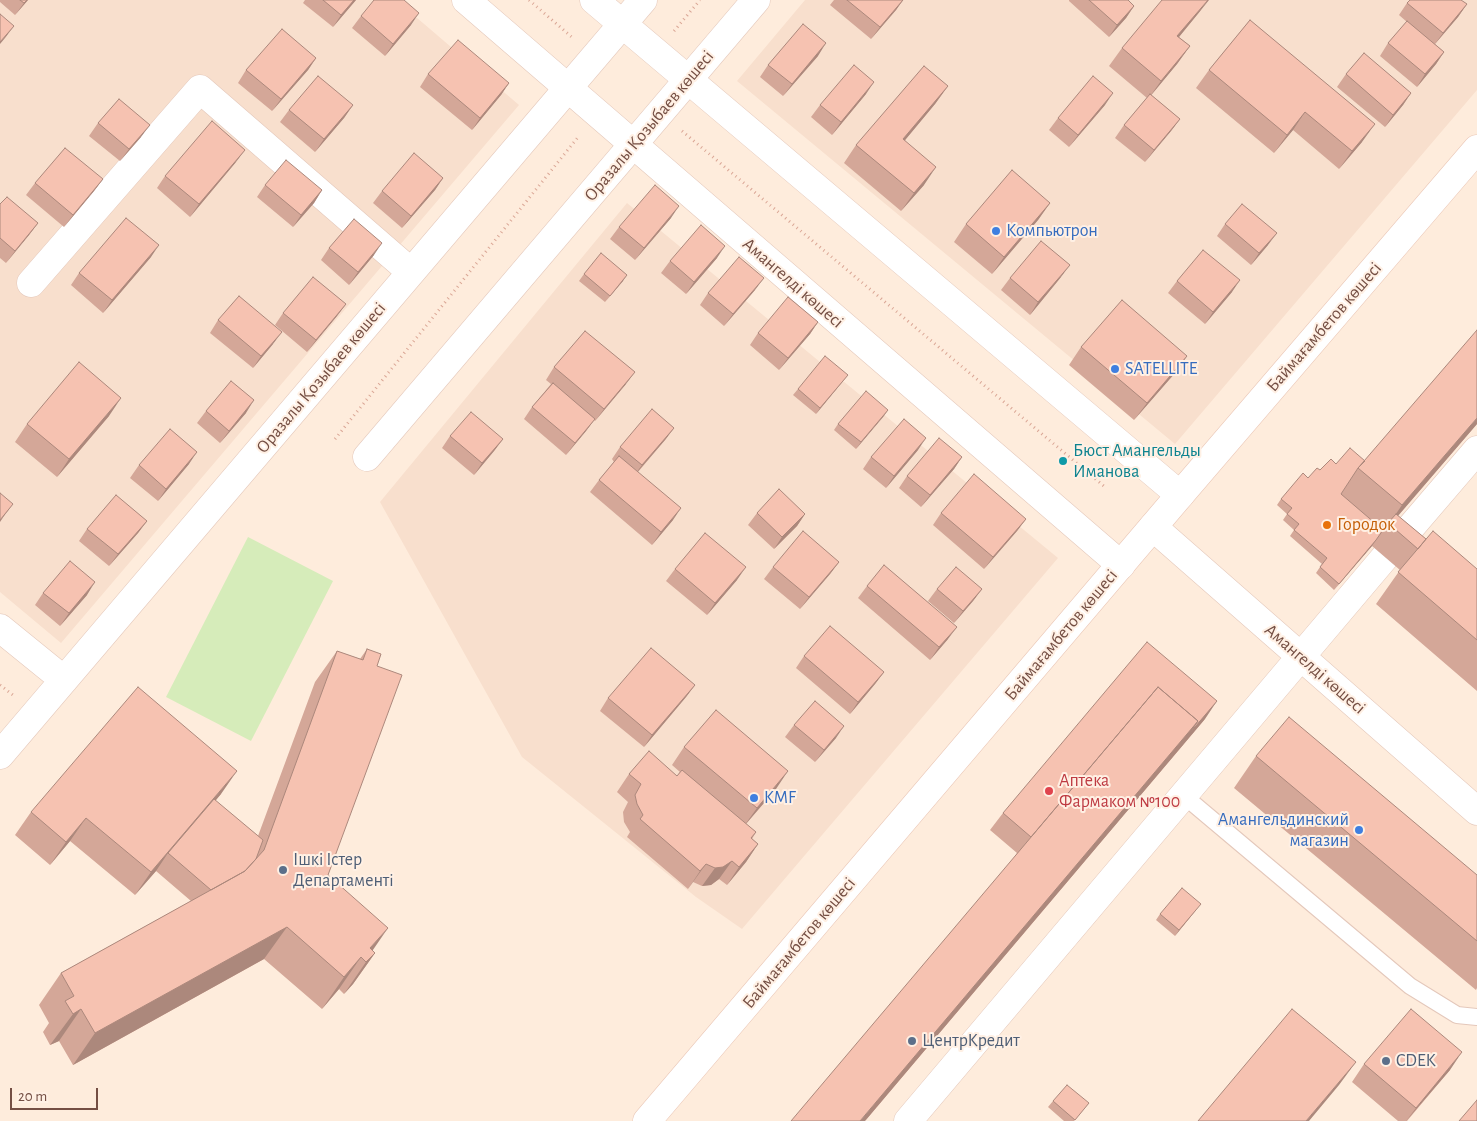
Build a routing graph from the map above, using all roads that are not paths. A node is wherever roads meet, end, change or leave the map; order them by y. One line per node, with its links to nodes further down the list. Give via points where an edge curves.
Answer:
1 (466, 0): 7 (street, Амангелді көшесі)
2 (594, 0): 5 (street)
3 (643, 0): 5 (street, Оразалы Қозыбаев көшесі)
4 (756, 0): 6 (street, Оразалы Қозыбаев көшесі)
5 (622, 24): 6 (street); 7 (street, Оразалы Қозыбаев көшесі)
6 (688, 80): 8 (street, Оразалы Қозыбаев көшесі); 14 (street)
7 (568, 88): 8 (street, Амангелді көшесі); 10 (street, Оразалы Қозыбаев көшесі)
8 (634, 145): 13 (street, Оразалы Қозыбаев көшесі); 16 (street, Амангелді көшесі)
9 (1477, 149): 14 (street, Баймағамбетов көшесі)
10 (411, 272): 11 (street, via 200,89); 19 (street, Оразалы Қозыбаев көшесі)
11 (31, 283)
12 (1477, 450): 18 (street, via 1400,548)
13 (367, 457)
14 (1180, 495): 15 (street, Баймағамбетов көшесі)
15 (1153, 527): 16 (street, Баймағамбетов көшесі); 18 (street, Амангелді көшесі)
16 (1121, 565): 24 (street, Баймағамбетов көшесі)
17 (0, 628): 19 (street)
18 (1300, 656): 21 (street); 22 (street, Амангелді көшесі)
19 (64, 680): 20 (street, Оразалы Қозыбаев көшесі)
20 (5, 741)
21 (1183, 795): 23 (lane, via 1410,986 1457,1015); 25 (street)
22 (1477, 810)
23 (1477, 1017)
24 (647, 1121)
25 (908, 1121)

